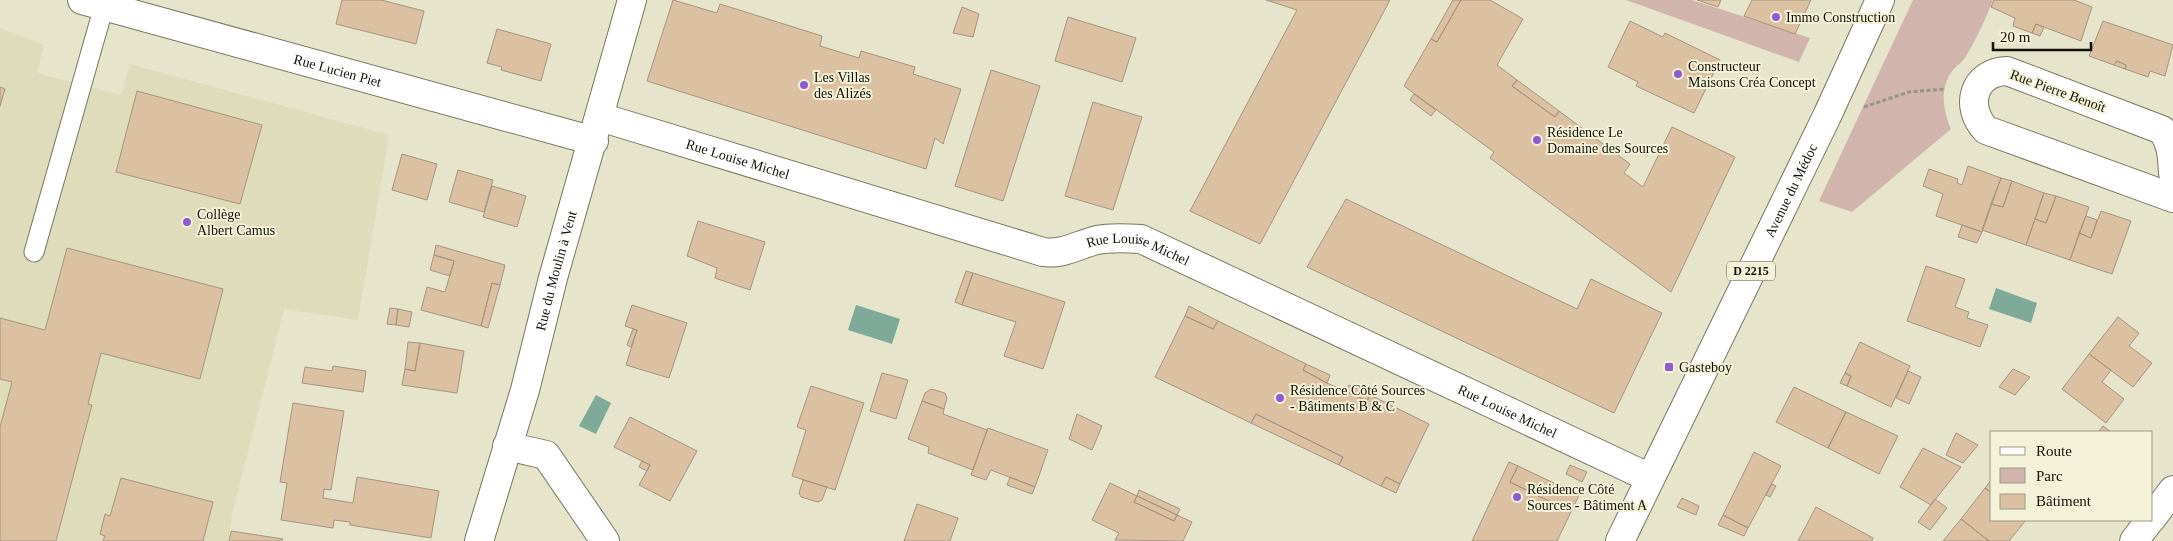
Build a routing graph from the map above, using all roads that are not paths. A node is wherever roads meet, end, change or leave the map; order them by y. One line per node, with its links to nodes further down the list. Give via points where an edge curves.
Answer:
1 (632, 0): 4 (street, Rue du Moulin à Vent)
2 (1880, 0): 9 (street, Avenue du Médoc / D 2215, via 1827,116)
3 (93, 3): 4 (street, Rue Lucien Piet); 7 (lane)
4 (597, 129): 8 (street, Rue du Moulin à Vent); 9 (street, Rue Louise Michel, via 1043,252 1066,252 1098,240 1141,239)
5 (2173, 172): 6 (street, Rue Pierre Benoît, via 2172,150 2162,130 2007,71 1996,72 1980,83 1974,92 1975,114 1986,130)
6 (2173, 198)
7 (34, 252)
8 (507, 446): 13 (street, Rue du Moulin à Vent); 14 (street, via 546,455)
9 (1650, 478): 15 (street, Avenue du Médoc / D 2215)
10 (2173, 490): 11 (street)
11 (2153, 516)
12 (2149, 521): 16 (street)
13 (479, 541)
14 (605, 541)
15 (1620, 541)
16 (2134, 541)

